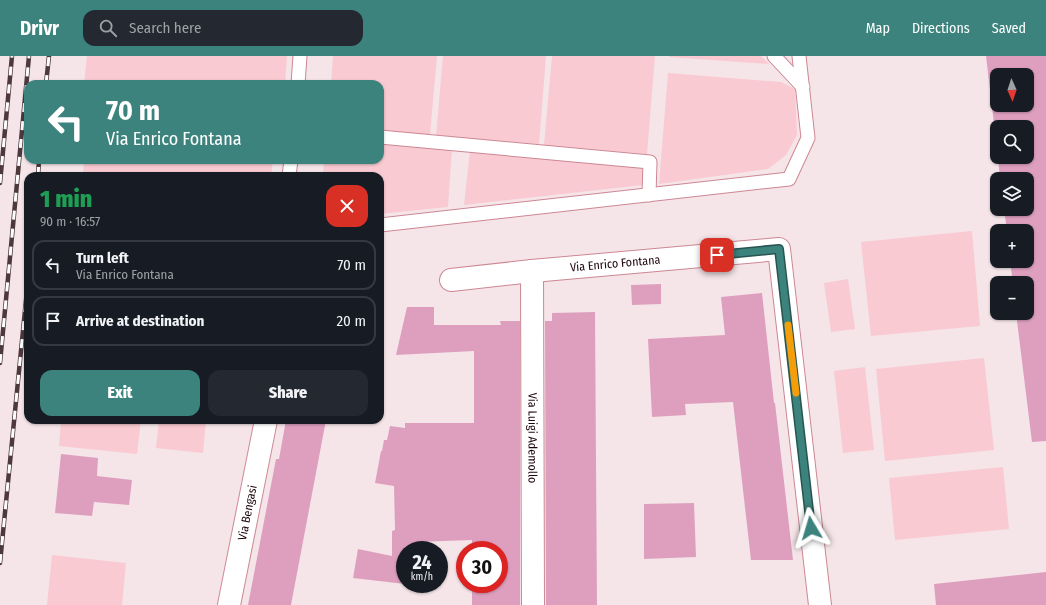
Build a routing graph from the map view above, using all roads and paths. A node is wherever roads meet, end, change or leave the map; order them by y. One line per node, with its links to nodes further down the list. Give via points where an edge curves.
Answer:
1 (300, 56): 4 (lane)
2 (774, 56): 5 (lane)
3 (799, 56): 5 (lane)
4 (298, 80)
5 (803, 87): 7 (lane, via 808,138 789,179)
6 (384, 137): 7 (lane, via 650,162)
7 (649, 195): 8 (lane)
8 (384, 225)
9 (532, 271): 10 (street, Via Enrico Fontana); 13 (street, Via Luigi Ademollo); 14 (street, Via Enrico Fontana, via 779,249)
10 (451, 280)
11 (265, 424): 12 (street, Via Bengasi)
12 (229, 605)
13 (534, 605)
14 (820, 605)

